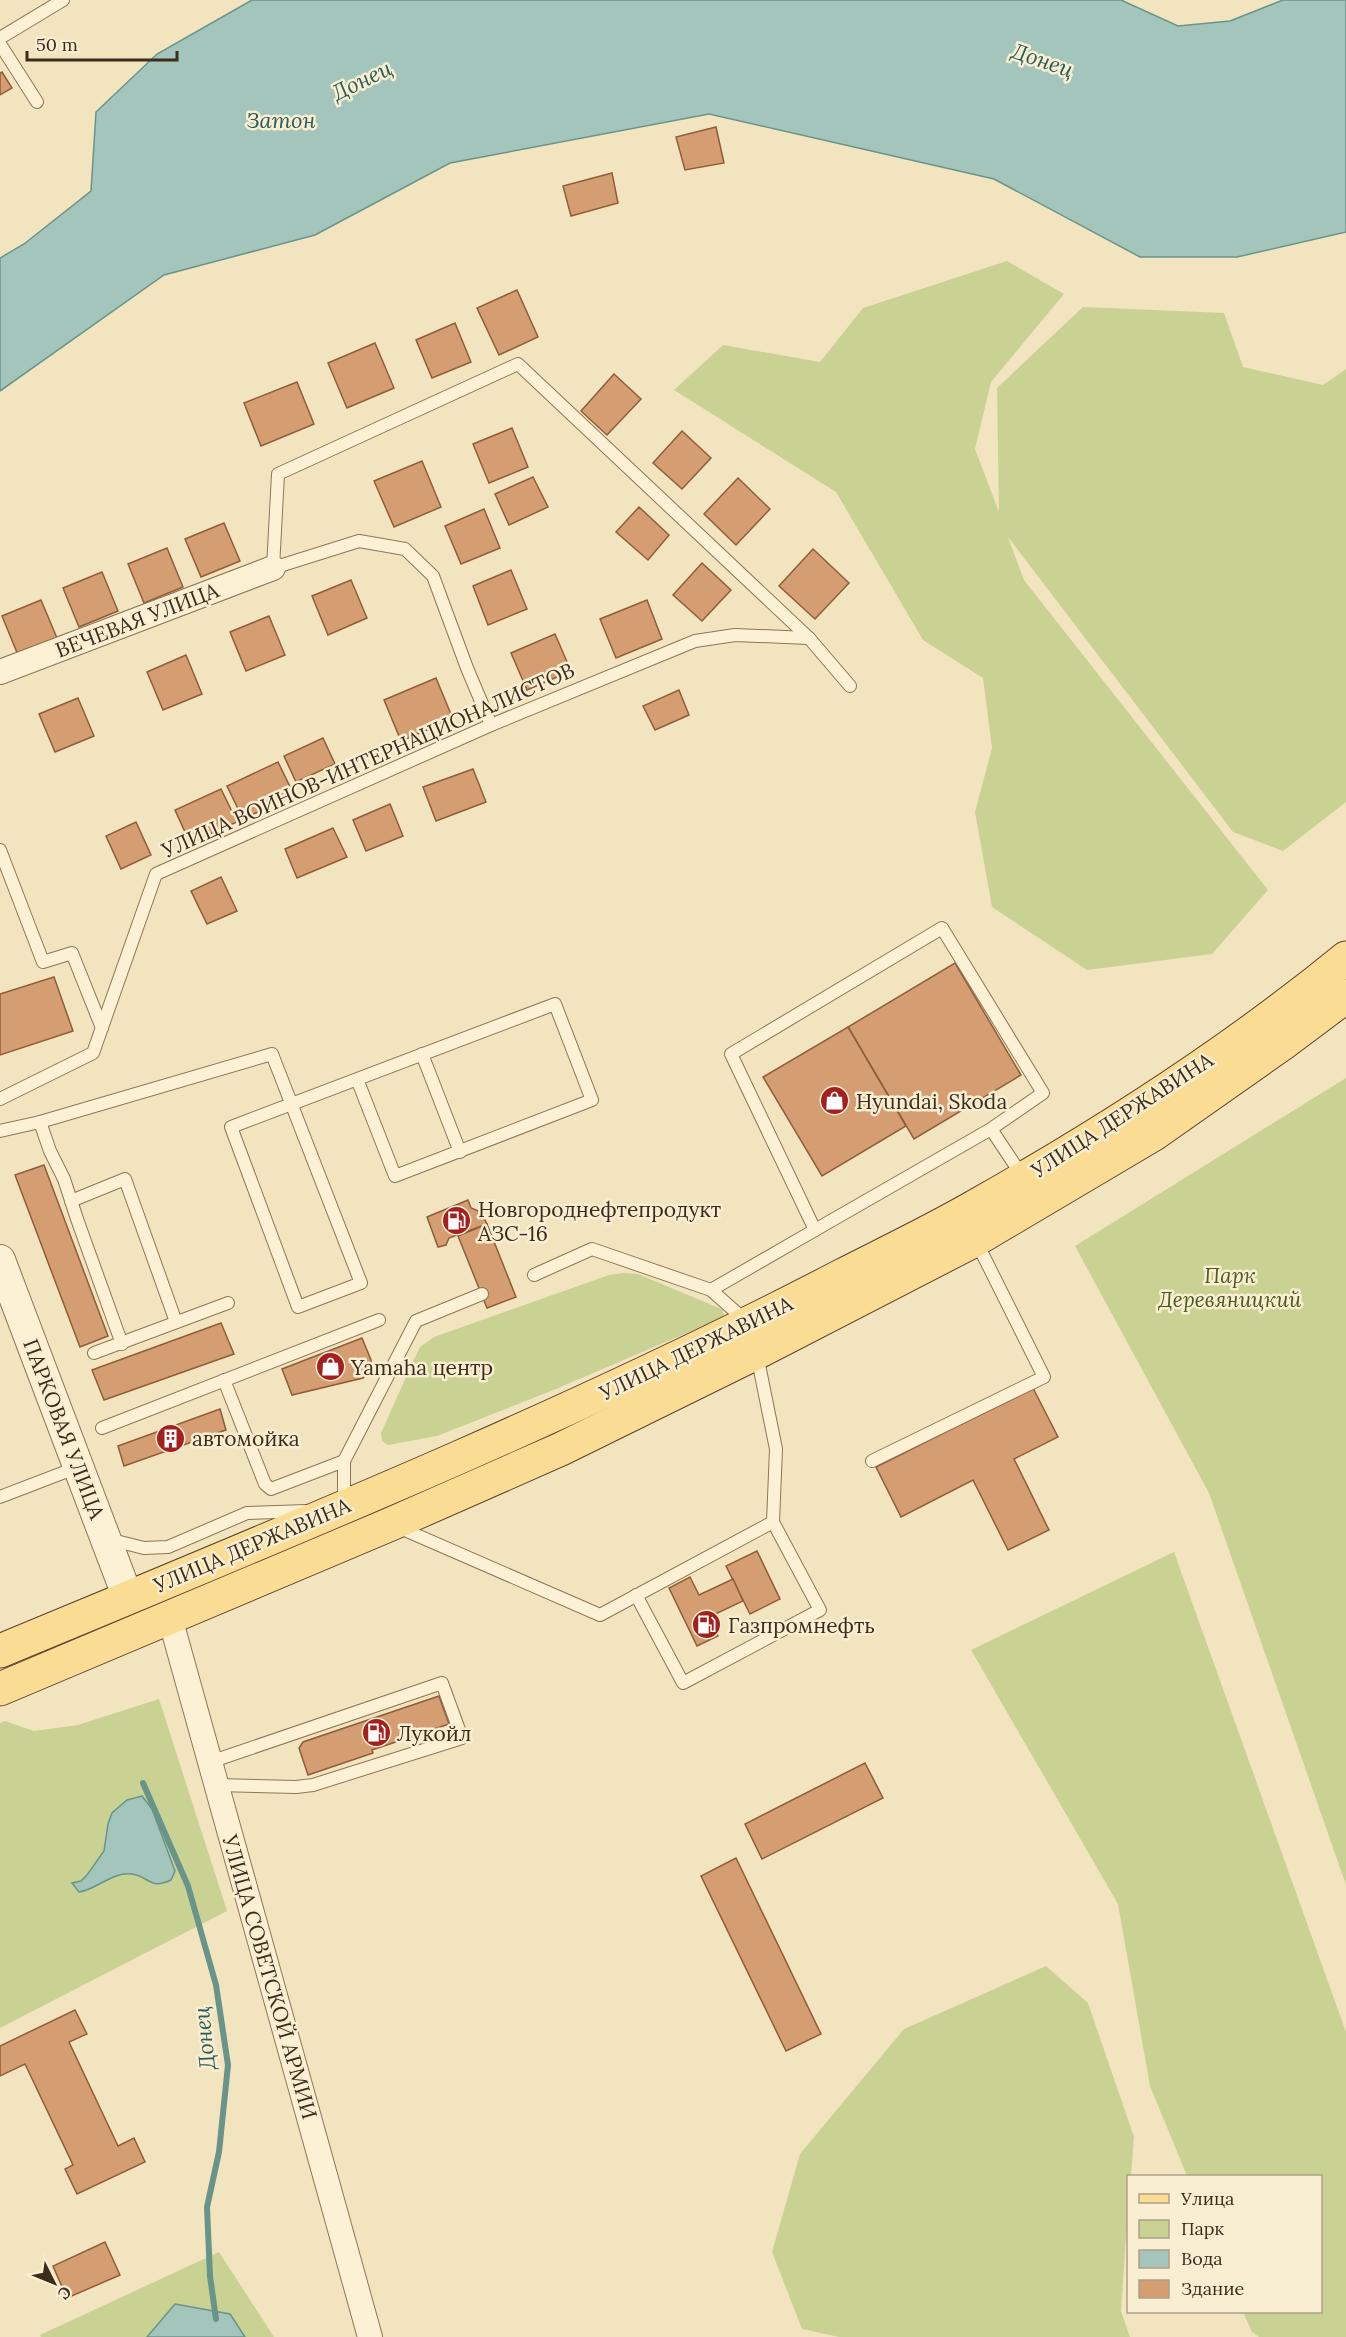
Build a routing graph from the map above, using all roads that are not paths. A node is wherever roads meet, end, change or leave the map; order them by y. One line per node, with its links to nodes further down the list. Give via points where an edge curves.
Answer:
1 (63, 0): 2 (lane)
2 (0, 38)
3 (0, 44): 4 (lane)
4 (37, 102)
5 (273, 568): 6 (lane, via 278,474 518,363); 7 (street, ВЕЧЕВАЯ УЛИЦА); 9 (lane, via 359,541 405,549 433,576)
6 (809, 638): 8 (lane); 9 (lane, УЛИЦА ВОИНОВ-ИНТЕРНАЦИОНАЛИСТОВ, via 735,635 695,641)
7 (0, 672)
8 (850, 686)
9 (491, 725): 13 (lane, УЛИЦА ВОИНОВ-ИНТЕРНАЦИОНАЛИСТОВ, via 156,874)
10 (0, 850): 13 (lane, via 43,962 72,953)
11 (1346, 958): 22 (main road, УЛИЦА ДЕРЖАВИНА, via 1153,1099)
12 (1346, 996): 25 (main road, УЛИЦА ДЕРЖАВИНА, via 1154,1134)
13 (102, 1028): 16 (lane, УЛИЦА ВОИНОВ-ИНТЕРНАЦИОНАЛИСТОВ, via 93,1053)
14 (422, 1054): 15 (lane); 21 (lane); 21 (lane, via 555,1004 592,1100)
15 (357, 1078): 17 (lane); 21 (lane, via 395,1176)
16 (0, 1099)
17 (292, 1103): 17 (lane, via 361,1283 298,1307 231,1127); 18 (lane, via 272,1054)
18 (40, 1122): 20 (lane); 23 (lane)
19 (991, 1129): 22 (lane); 24 (lane); 24 (lane, via 1043,1093 942,928 731,1054)
20 (0, 1131)
21 (460, 1152)
22 (1024, 1178): 33 (main road, УЛИЦА ДЕРЖАВИНА)
23 (71, 1201): 32 (lane, via 125,1179); 34 (lane)
24 (814, 1230): 28 (lane)
25 (975, 1239): 33 (main road, УЛИЦА ДЕРЖАВИНА); 39 (lane, via 1044,1377)
26 (0, 1260): 40 (street, ПАРКОВАЯ УЛИЦА)
27 (534, 1275): 28 (lane, via 592,1249)
28 (711, 1290): 33 (lane)
29 (482, 1294): 38 (lane, via 417,1321)
30 (228, 1303): 32 (lane)
31 (379, 1320): 36 (lane)
32 (176, 1322): 34 (lane)
33 (753, 1339): 41 (main road, УЛИЦА ДЕРЖАВИНА); 44 (lane, via 776,1449); 45 (main road, УЛИЦА ДЕРЖАВИНА, via 561,1449)
34 (122, 1344): 35 (lane)
35 (93, 1353)
36 (224, 1380): 37 (lane); 38 (lane, via 265,1484 271,1489)
37 (102, 1428)
38 (344, 1461): 43 (lane)
39 (872, 1461)
40 (78, 1467): 42 (lane); 46 (street, ПАРКОВАЯ УЛИЦА)
41 (377, 1492): 43 (main road, УЛИЦА ДЕРЖАВИНА); 45 (street)
42 (0, 1497)
43 (338, 1508): 46 (lane, via 247,1513 168,1547 144,1548); 48 (main road, УЛИЦА ДЕРЖАВИНА)
44 (773, 1522): 47 (lane); 47 (lane, via 820,1610 799,1622 683,1683)
45 (391, 1524): 47 (lane, via 600,1615); 49 (main road, УЛИЦА ДЕРЖАВИНА)
46 (105, 1538): 48 (street, ПАРКОВАЯ УЛИЦА)
47 (636, 1595)
48 (128, 1598): 50 (main road, УЛИЦА ДЕРЖАВИНА)
49 (170, 1618): 51 (main road, УЛИЦА ДЕРЖАВИНА); 52 (street, УЛИЦА СОВЕТСКОЙ АРМИИ)
50 (0, 1651)
51 (0, 1689)
52 (210, 1762): 53 (street, УЛИЦА СОВЕТСКОЙ АРМИИ); 53 (lane, via 442,1683 462,1738 313,1785)
53 (217, 1785): 54 (street, УЛИЦА СОВЕТСКОЙ АРМИИ)
54 (370, 2337)

